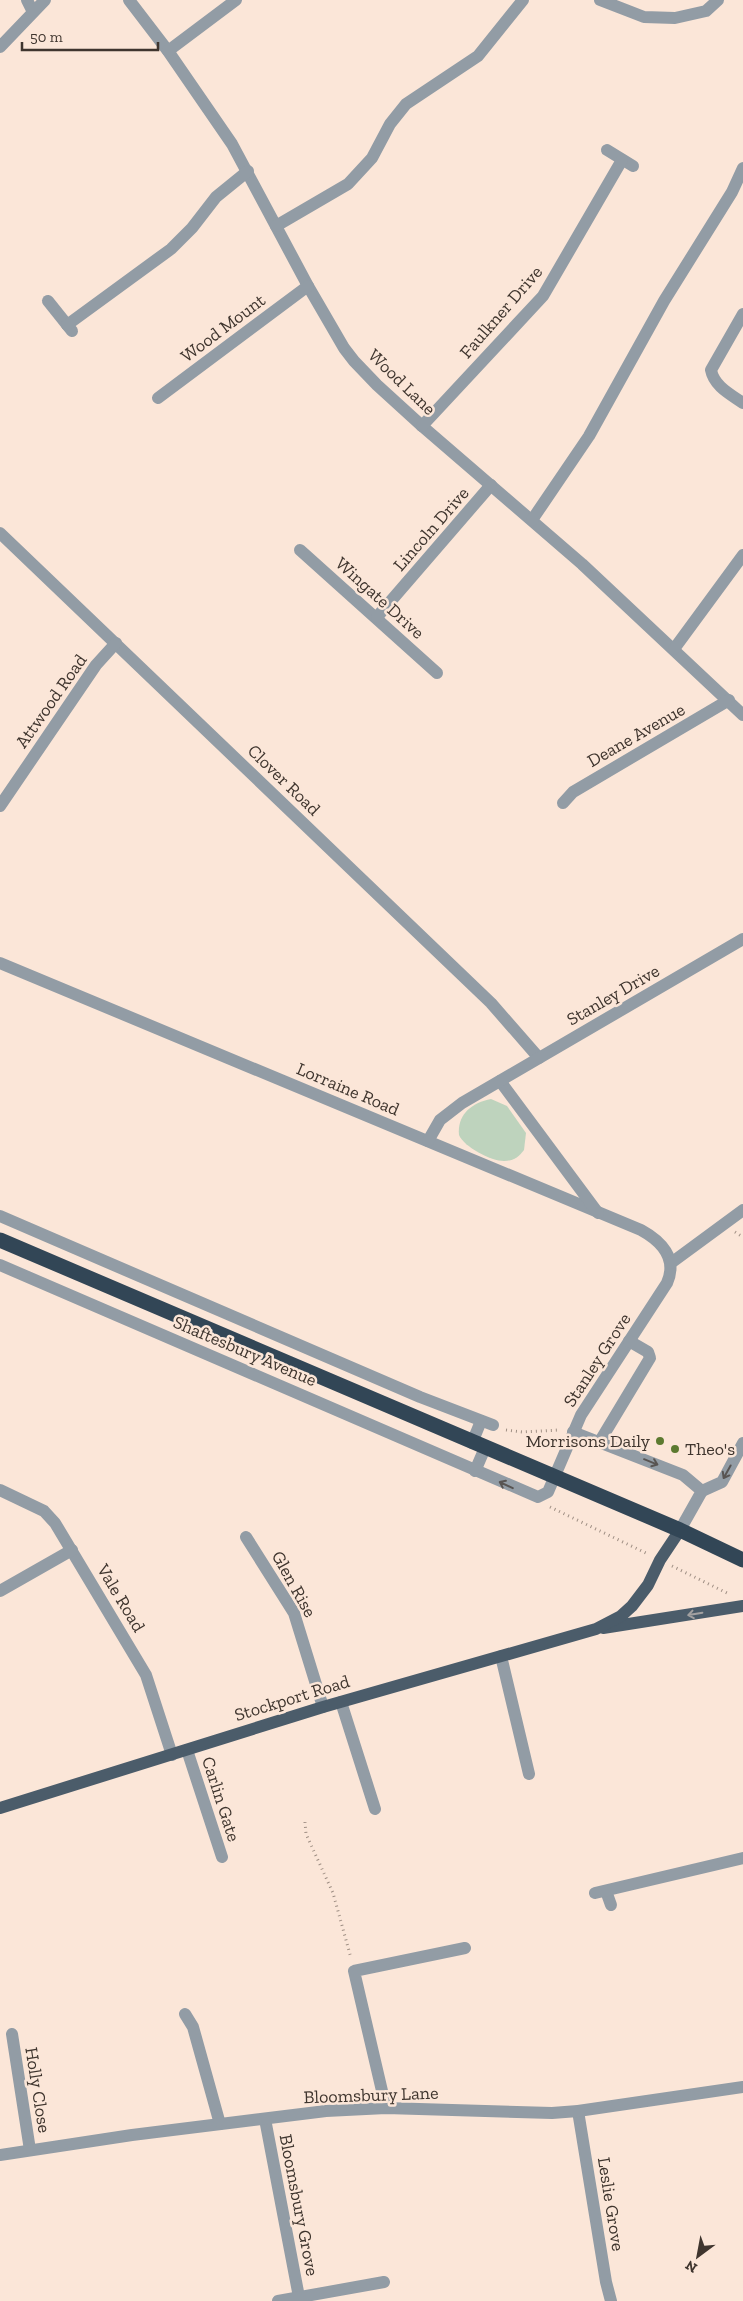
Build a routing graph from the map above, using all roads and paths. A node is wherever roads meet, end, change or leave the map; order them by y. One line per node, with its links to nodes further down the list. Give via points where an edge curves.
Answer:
1 (27, 0): 8 (street)
2 (45, 0): 8 (street)
3 (129, 0): 10 (street, Wood Lane)
4 (236, 0): 10 (street)
5 (523, 0): 14 (street, via 478,56 406,104 390,124 372,158 348,184)
6 (600, 0): 7 (street, via 644,17 675,18 706,11)
7 (718, 0)
8 (33, 12): 9 (street)
9 (0, 47)
10 (168, 52): 13 (street, Wood Lane)
11 (607, 150): 20 (street, Faulkner Drive, via 628,163 544,296)
12 (743, 168): 22 (street, via 589,436)
13 (248, 171): 14 (street, Wood Lane); 16 (street, via 216,197 171,249 70,328)
14 (276, 226): 15 (street, Wood Lane)
15 (308, 286): 18 (street, Wood Mount); 20 (street, Wood Lane, via 354,361)
16 (48, 301)
17 (743, 314): 19 (street, via 711,370 717,384)
18 (158, 398)
19 (743, 404)
20 (422, 426): 21 (street, Wood Lane)
21 (491, 485): 22 (street, Wood Lane); 26 (street, Lincoln Drive)
22 (532, 520): 28 (street, Wood Lane)
23 (0, 533): 27 (street, Clover Road)
24 (300, 550): 26 (street, Wingate Drive)
25 (743, 556): 28 (street)
26 (377, 617): 29 (street, Wingate Drive)
27 (116, 643): 33 (street, Attwood Road, via 96,665); 36 (street, Clover Road, via 491,1003)
28 (674, 648): 30 (street, Wood Lane)
29 (437, 673)
30 (729, 700): 31 (street, Wood Lane); 32 (street, Deane Avenue, via 573,792)
31 (743, 715)
32 (563, 802)
33 (0, 806)
34 (743, 940): 36 (street, Stanley Drive)
35 (0, 963): 38 (street, Lorraine Road)
36 (539, 1058): 37 (street, Stanley Drive)
37 (500, 1080): 38 (street, Stanley Drive, via 449,1112 434,1128); 40 (street)
38 (428, 1141): 40 (street, Lorraine Road)
39 (743, 1210): 43 (street)
40 (598, 1213): 43 (street, Lorraine Road, via 651,1236 664,1247)
41 (0, 1216): 46 (street, Shaftesbury Avenue)
42 (0, 1240): 49 (highway, Shaftesbury Avenue)
43 (671, 1263): 45 (street, Stanley Grove, via 667,1283)
44 (0, 1265): 54 (street, Shaftesbury Avenue)
45 (629, 1341): 50 (street, Stanley Grove); 51 (street, via 648,1352 650,1358)
46 (442, 1405): 47 (street, Shaftesbury Avenue); 49 (street)
47 (481, 1420): 48 (street, Shaftesbury Avenue); 53 (street)
48 (493, 1425): 50 (path, via 515,1432)
49 (433, 1426): 53 (highway, Shaftesbury Avenue)
50 (573, 1432): 51 (street); 55 (street, Stanley Grove)
51 (600, 1441): 57 (street, one-way to 57, via 683,1475)
52 (743, 1443): 57 (street, one-way to 57, via 722,1482)
53 (479, 1445): 54 (street); 55 (highway, Shaftesbury Avenue)
54 (475, 1471): 58 (street, Shaftesbury Avenue, one-way to 54)
55 (555, 1478): 58 (street, via 548,1492); 59 (highway, Shaftesbury Avenue)
56 (0, 1490): 62 (street, Vale Road, via 44,1511)
57 (702, 1491): 59 (street)
58 (538, 1498): 61 (path)
59 (680, 1530): 63 (highway); 67 (main road, Stockport Road, via 632,1606 621,1616)
60 (246, 1537): 70 (street, Glen Rise, via 294,1613)
61 (636, 1548)
62 (72, 1550): 65 (street); 72 (street, Vale Road, via 146,1675)
63 (743, 1560)
64 (677, 1568): 66 (path)
65 (0, 1591)
66 (739, 1601): 67 (main road, Stockport Road, one-way to 67)
67 (596, 1629): 68 (main road, Stockport Road)
68 (501, 1656): 69 (main road, Stockport Road); 73 (street)
69 (341, 1702): 70 (main road, Stockport Road); 75 (street)
70 (323, 1707): 71 (main road, Stockport Road)
71 (187, 1750): 72 (main road, Stockport Road); 77 (street, Carlin Gate)
72 (172, 1755): 74 (main road, Stockport Road)
73 (529, 1774)
74 (0, 1808)
75 (375, 1809)
76 (305, 1822): 81 (path, via 306,1834 333,1893)
77 (222, 1858)
78 (743, 1858): 79 (street, via 601,1892)
79 (611, 1905)
80 (465, 1948): 81 (street)
81 (354, 1971): 85 (street)
82 (185, 2014): 88 (street, via 193,2027)
83 (12, 2034): 89 (street, Holly Close)
84 (743, 2087): 86 (street, Bloomsbury Lane)
85 (386, 2108): 86 (street, Bloomsbury Lane); 87 (street, Bloomsbury Lane)
86 (578, 2111): 94 (street, Leslie Grove)
87 (265, 2119): 88 (street, Bloomsbury Lane); 92 (street, Bloomsbury Grove)
88 (220, 2124): 89 (street, Bloomsbury Lane)
89 (30, 2150): 90 (street, Bloomsbury Lane)
90 (0, 2155)
91 (384, 2282): 92 (street, Bloomsbury Grove)
92 (299, 2297): 93 (street, Bloomsbury Grove)
93 (278, 2301)
94 (611, 2301)

